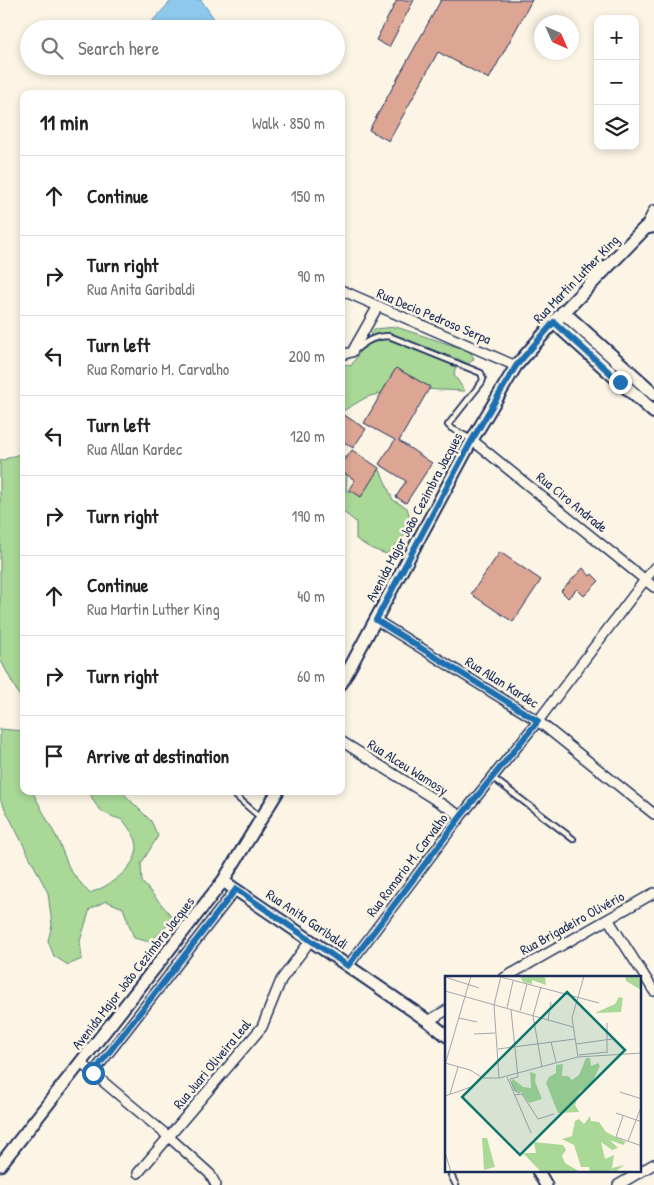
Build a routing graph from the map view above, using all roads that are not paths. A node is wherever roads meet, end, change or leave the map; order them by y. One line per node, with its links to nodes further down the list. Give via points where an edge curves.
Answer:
1 (654, 210): 2 (street, Rua Martin Luther King)
2 (650, 227): 5 (main road, Rua Martin Luther King)
3 (345, 292): 4 (street, Rua Decio Pedroso Serpa)
4 (378, 306): 7 (street); 9 (street, Rua Decio Pedroso Serpa)
5 (563, 312): 6 (main road, Rua Martin Luther King); 10 (main road)
6 (554, 322): 9 (street, Rua Martin Luther King); 11 (main road)
7 (352, 352): 8 (street); 14 (lane, via 369,340 389,336 481,374 482,382 448,425)
8 (345, 354)
9 (516, 366): 14 (street, Avenida Major João Cezimbra Jacques)
10 (629, 371): 11 (main road); 12 (main road)
11 (620, 382): 13 (main road)
12 (654, 394)
13 (654, 412)
14 (472, 440): 16 (street, Rua Ciro Andrade); 18 (street, Avenida Major João Cezimbra Jacques)
15 (654, 568): 16 (street, Rua Romario M. Carvalho)
16 (646, 580): 17 (street, Rua Ciro Andrade); 20 (street, Rua Romario M. Carvalho)
17 (654, 587)
18 (376, 620): 19 (street, Avenida Major João Cezimbra Jacques); 20 (street, Rua Allan Kardec)
19 (345, 677)
20 (538, 721): 22 (street, Rua Romario M. Carvalho); 25 (street, Rua Allan Kardec)
21 (345, 744): 26 (street, Rua Alceu Wamosy)
22 (493, 778): 26 (street, Rua Romario M. Carvalho); 28 (lane)
23 (235, 795): 27 (lane)
24 (276, 795): 27 (street, Avenida Major João Cezimbra Jacques)
25 (654, 814)
26 (461, 816): 34 (street, Rua Romario M. Carvalho)
27 (262, 819): 29 (street, Avenida Major João Cezimbra Jacques)
28 (573, 839)
29 (223, 881): 30 (street, Rua Anita Garibaldi); 40 (street, Avenida Major João Cezimbra Jacques)
30 (236, 889): 33 (street, Rua Anita Garibaldi); 41 (street)
31 (654, 893): 32 (street, Rua Brigadeiro Olivério)
32 (608, 919): 35 (street, Rua Brigadeiro Olivério); 36 (street)
33 (310, 940): 34 (street, Rua Anita Garibaldi); 42 (street, Rua Juari Oliveira Leal, via 282,980 262,1027)
34 (348, 966): 38 (street, Rua Anita Garibaldi)
35 (508, 976)
36 (654, 990)
37 (445, 1011): 38 (street)
38 (428, 1021): 39 (street, Rua Anita Garibaldi)
39 (445, 1035)
40 (81, 1063): 41 (street); 44 (street, Avenida Major João Cezimbra Jacques)
41 (93, 1073): 42 (street)
42 (169, 1138): 48 (street, Rua Juari Oliveira Leal); 50 (street, via 210,1174)
43 (654, 1164): 45 (street)
44 (0, 1165)
45 (642, 1171)
46 (539, 1172): 52 (street)
47 (640, 1172): 53 (street)
48 (138, 1173)
49 (451, 1176): 51 (lane)
50 (216, 1185)
51 (456, 1185)
52 (546, 1185)
53 (618, 1185)

